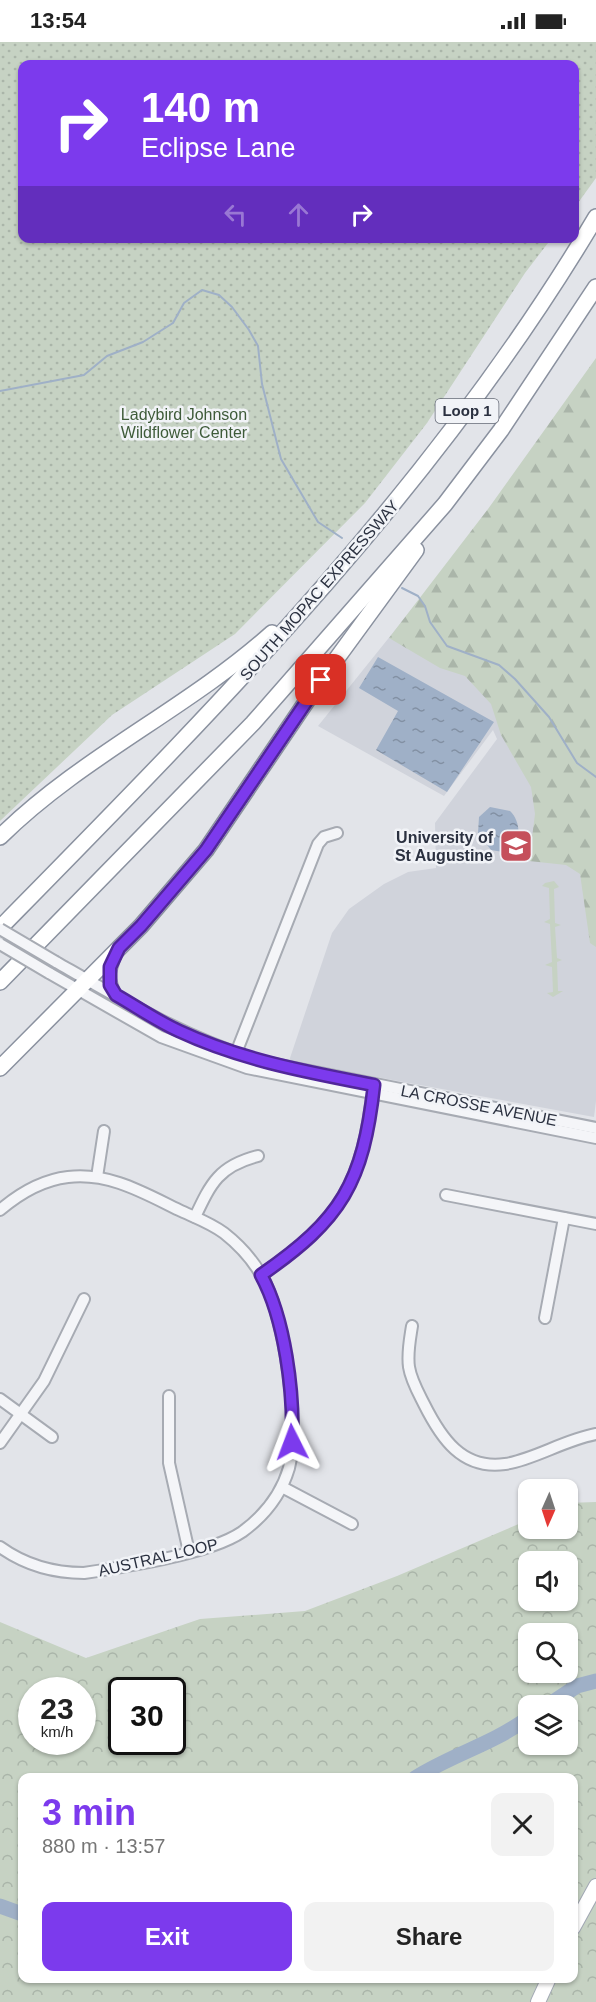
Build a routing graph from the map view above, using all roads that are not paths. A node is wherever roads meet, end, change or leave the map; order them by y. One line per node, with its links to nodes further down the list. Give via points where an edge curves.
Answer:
1 (596, 217): 4 (highway, SOUTH MOPAC EXPRESSWAY / Loop 1, via 531,320 442,445)
2 (596, 287): 3 (highway, Loop 1, via 507,422)
3 (445, 504): 9 (highway, via 206,850); 10 (highway, Loop 1, via 253,723)
4 (319, 591): 6 (highway, via 220,676 51,792); 7 (highway, SOUTH MOPAC EXPRESSWAY / Loop 1, via 156,771)
5 (337, 833): 13 (street, via 324,837 318,844)
6 (0, 837)
7 (0, 929): 11 (street, LA CROSSE AVENUE, bridge, via 56,962)
8 (0, 944): 11 (street, LA CROSSE AVENUE, bridge, via 49,973)
9 (119, 948): 11 (highway); 12 (street, via 110,967 110,985)
10 (0, 982)
11 (82, 984): 12 (street, LA CROSSE AVENUE); 14 (highway); 15 (street, LA CROSSE AVENUE, via 161,1037 223,1061 279,1076)
12 (116, 995): 13 (street, LA CROSSE AVENUE, via 168,1026)
13 (236, 1053): 15 (street, LA CROSSE AVENUE)
14 (0, 1068)
15 (373, 1090): 16 (street, LA CROSSE AVENUE); 18 (street, LA CROSSE AVENUE); 26 (street, via 360,1156 341,1202 312,1237)
16 (596, 1128)
17 (104, 1131): 20 (street)
18 (596, 1138)
19 (258, 1156): 23 (street, via 225,1168 211,1185)
20 (97, 1177): 22 (street, AUSTRAL LOOP, via 66,1177 43,1183 24,1191); 23 (street, AUSTRAL LOOP, via 125,1184)
21 (446, 1195): 24 (street)
22 (0, 1210)
23 (195, 1217): 26 (street, AUSTRAL LOOP, via 224,1233)
24 (564, 1218): 25 (street); 28 (street)
25 (596, 1224)
26 (261, 1275): 36 (street, AUSTRAL LOOP, via 281,1324 293,1429 291,1456)
27 (84, 1299): 32 (street, via 44,1381)
28 (545, 1317)
29 (412, 1326): 33 (street, via 408,1356 413,1382 438,1432 459,1454 483,1464 507,1464)
30 (169, 1396): 39 (street, via 169,1463)
31 (0, 1399): 32 (street)
32 (21, 1414): 34 (street); 35 (street)
33 (596, 1434)
34 (52, 1437)
35 (0, 1443)
36 (282, 1487): 37 (street); 39 (street, AUSTRAL LOOP, via 261,1517 241,1533 216,1546)
37 (352, 1524)
38 (0, 1547): 39 (street, AUSTRAL LOOP, via 29,1564 74,1573)
39 (189, 1552)
40 (596, 1886): 41 (main road)
41 (578, 1919)
42 (548, 1983): 44 (main road)
43 (549, 1983): 45 (main road)
44 (538, 2002)
45 (543, 2002)

